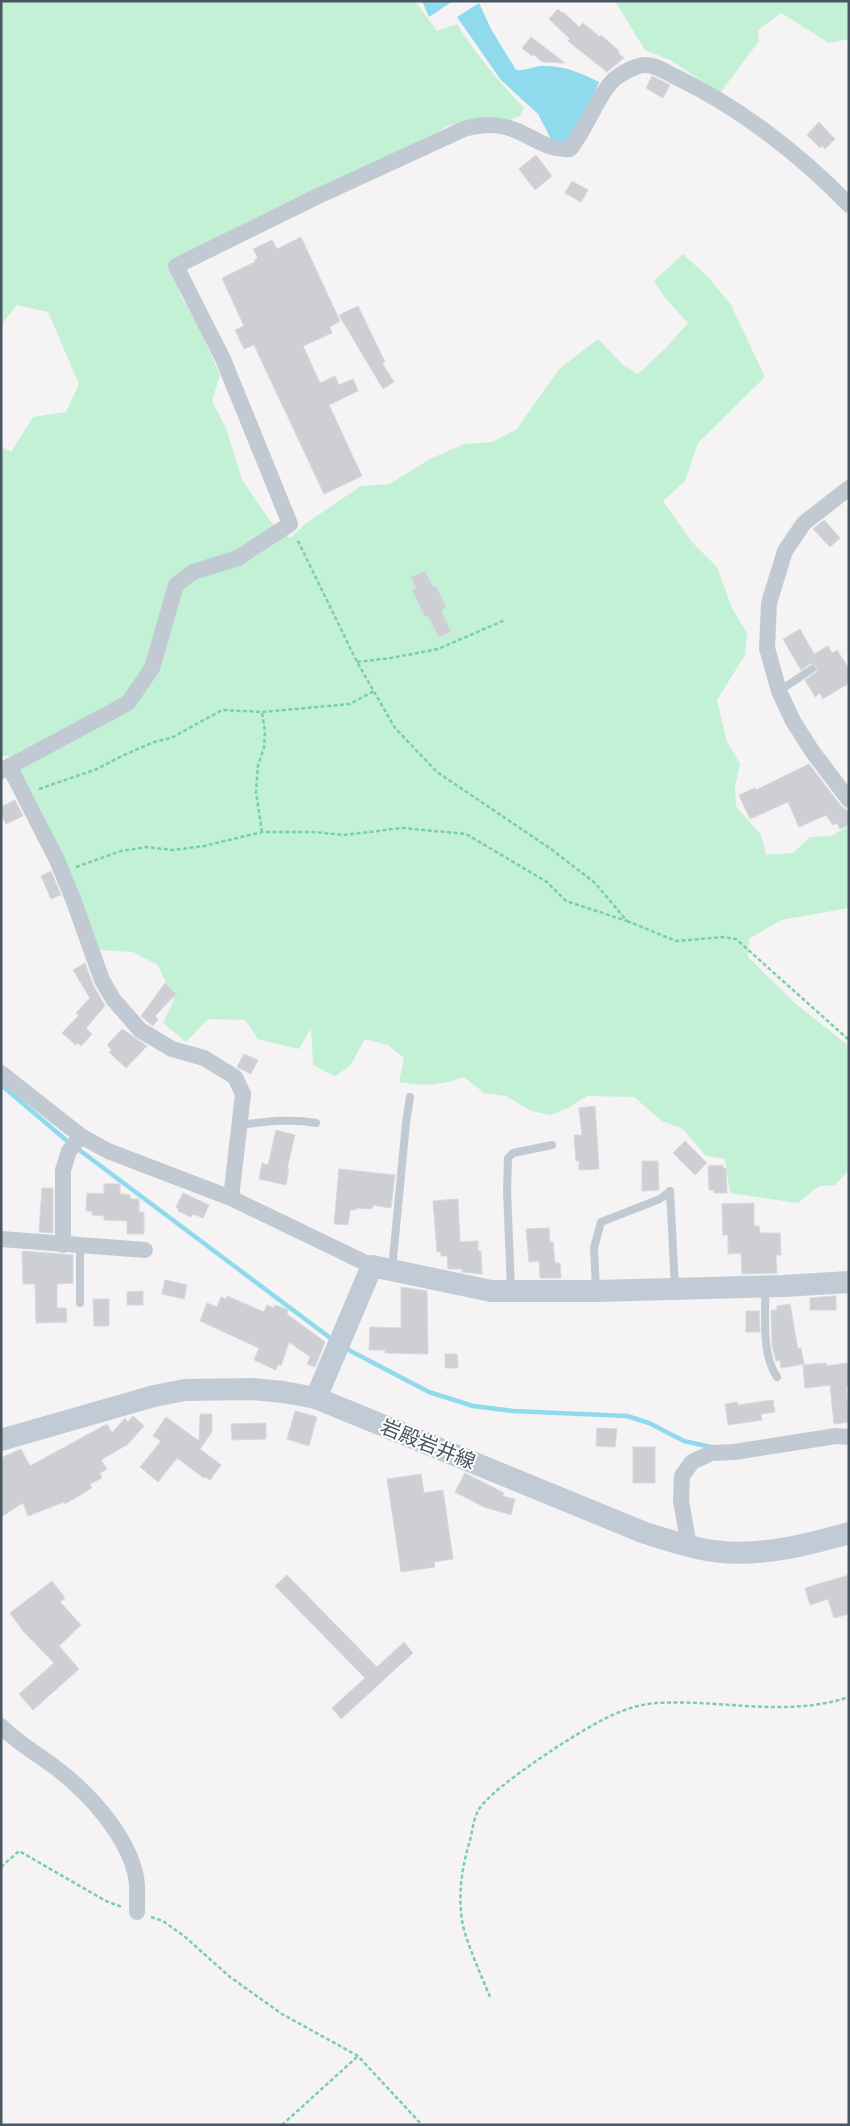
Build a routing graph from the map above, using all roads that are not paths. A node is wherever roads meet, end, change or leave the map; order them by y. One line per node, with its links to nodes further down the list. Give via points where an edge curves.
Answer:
1 (849, 205): 5 (street, via 822,176 727,106 658,67 643,64 610,84 570,149 560,150 514,130 480,124 314,198 176,266 224,359 290,524 238,558 193,572 176,585 152,668 128,703)
2 (849, 488): 4 (street, via 804,523 785,552 769,602 767,648)
3 (812, 669): 4 (lane)
4 (779, 691): 6 (street, via 812,751)
5 (5, 768): 10 (street, via 23,794 62,872 102,980 113,999 140,1030 172,1049 204,1058 235,1077 243,1094)
6 (849, 800)
7 (1, 1073): 11 (street)
8 (410, 1097): 17 (lane)
9 (316, 1123): 10 (lane, via 284,1120)
10 (239, 1125): 13 (street)
11 (81, 1136): 13 (street, via 108,1151); 15 (street, via 69,1151 64,1170)
12 (552, 1145): 21 (lane, via 513,1153 508,1158)
13 (231, 1198): 17 (street)
14 (1, 1239): 15 (street)
15 (71, 1246): 16 (street); 23 (lane)
16 (145, 1250)
17 (382, 1268): 21 (main road, via 472,1288); 25 (main road)
18 (849, 1282): 19 (main road)
19 (765, 1287): 20 (main road); 24 (lane, via 769,1366)
20 (675, 1289): 22 (main road); 22 (lane, via 670,1191 654,1201 601,1222 594,1248)
21 (511, 1291): 22 (main road)
22 (596, 1291)
23 (80, 1303)
24 (777, 1377)
25 (316, 1398): 27 (main road, 岩殿岩井線, via 252,1389 185,1390); 29 (main road, 岩殿岩井線, via 645,1533)
26 (849, 1437): 29 (street, via 836,1436 712,1453 692,1462 682,1476 681,1501)
27 (1, 1440)
28 (849, 1533): 29 (main road, 岩殿岩井線, via 803,1546 742,1553)
29 (689, 1546)
30 (1, 1726): 31 (street, via 58,1769 97,1806 124,1844 136,1877)
31 (138, 1912)

